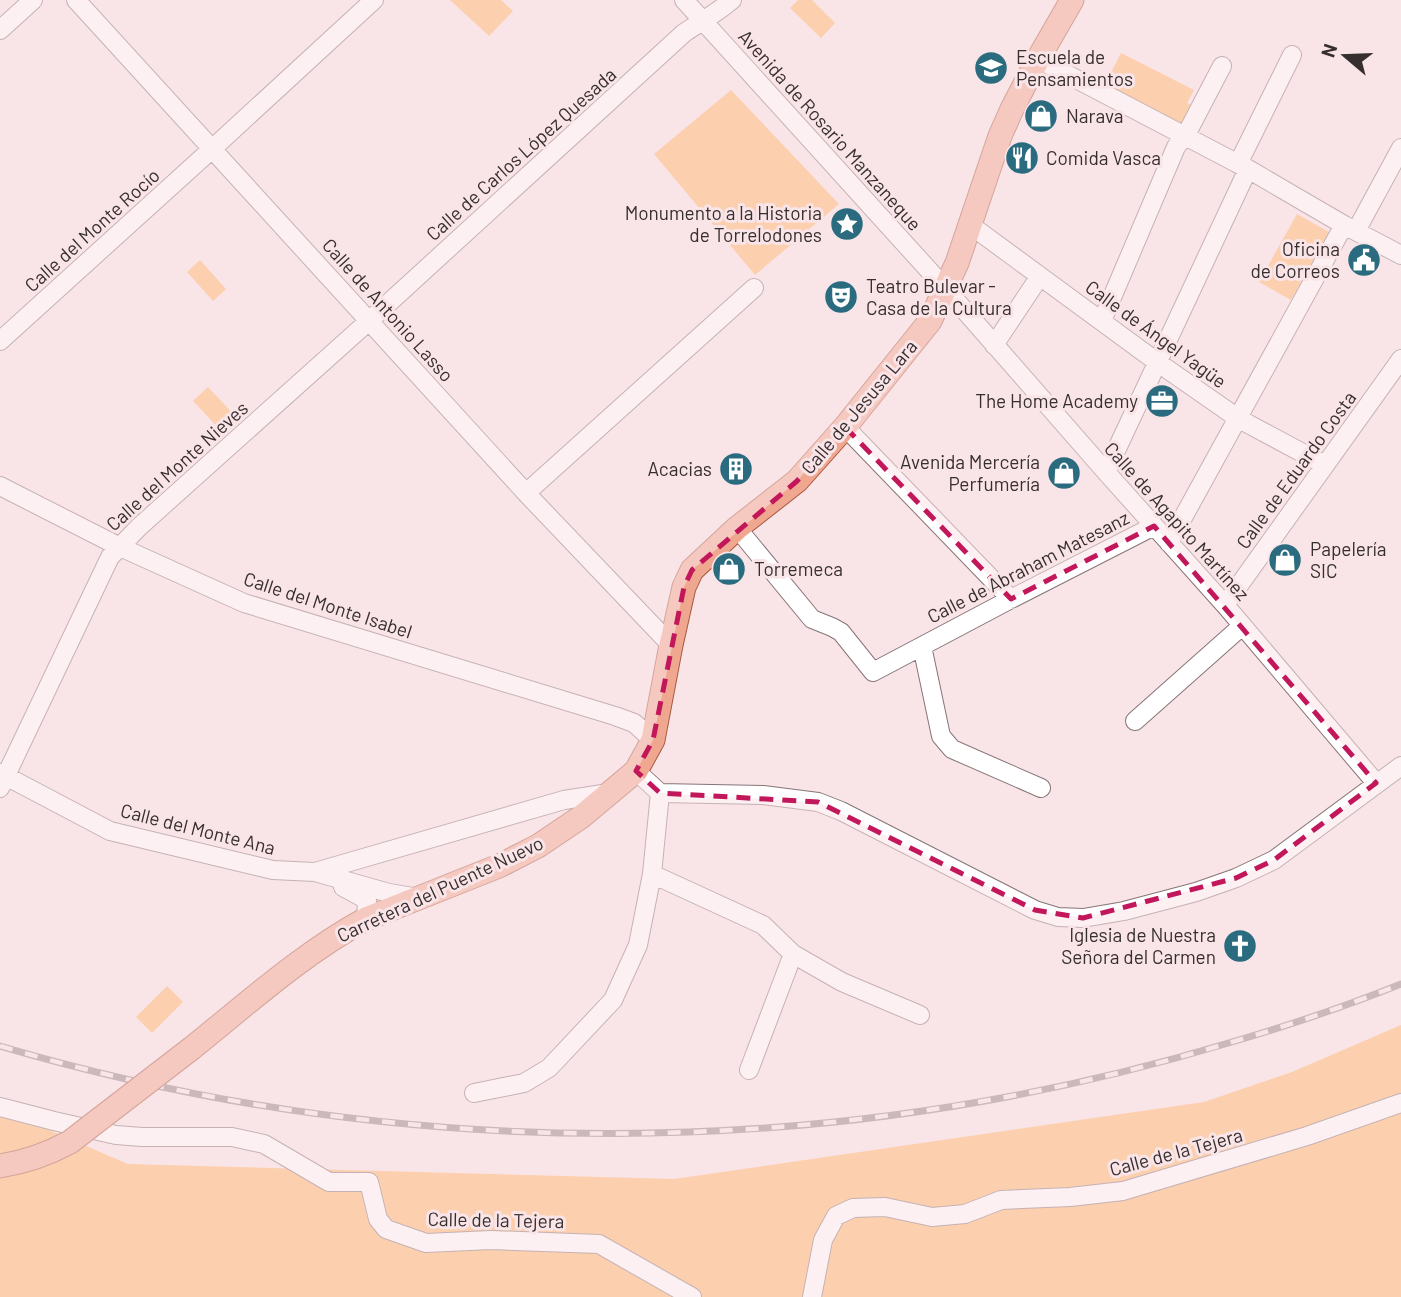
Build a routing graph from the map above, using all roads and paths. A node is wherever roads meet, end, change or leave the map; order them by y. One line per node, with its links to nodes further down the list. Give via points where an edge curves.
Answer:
1 (33, 0): 8 (street)
2 (76, 0): 14 (street, Calle de Antonio Lasso)
3 (374, 0): 14 (street, Calle del Monte Rocío)
4 (684, 0): 7 (street, Avenida de Rosario Manzaneque)
5 (732, 0): 7 (street, Calle de Carlos López Quesada)
6 (1072, 0): 10 (main road, Calle de Jesusa Lara)
7 (702, 20): 21 (street, Avenida de Rosario Manzaneque); 22 (street, Calle de Carlos López Quesada)
8 (0, 30)
9 (1292, 55): 15 (street)
10 (1038, 59): 12 (street); 16 (main road, Calle de Jesusa Lara, via 1000,136)
11 (1222, 66): 12 (street)
12 (1184, 135): 15 (street); 23 (street)
13 (1401, 148): 17 (street)
14 (212, 149): 22 (street, Calle de Antonio Lasso); 24 (street, Calle del Monte Rocío)
15 (1243, 166): 17 (street); 27 (street)
16 (969, 224): 19 (street, Calle de Ángel Yagüe); 21 (main road, Calle de Jesusa Lara)
17 (1350, 228): 18 (street); 28 (street)
18 (1401, 255)
19 (1040, 276): 23 (street, Calle de Ángel Yagüe); 25 (street)
20 (754, 288): 33 (street)
21 (945, 288): 25 (street, Calle de Agapito Martínez); 29 (main road, Calle de Jesusa Lara, via 930,321)
22 (370, 320): 33 (street, Calle de Antonio Lasso); 37 (street, Calle del Monte Nieves)
23 (1102, 321): 27 (street, Calle de Ángel Yagüe)
24 (0, 341)
25 (994, 345): 31 (street, Calle de Agapito Martínez)
26 (1401, 359): 30 (street, Calle de Eduardo Costa)
27 (1157, 362): 28 (street, Calle de Ángel Yagüe); 31 (street)
28 (1238, 419): 30 (street, Calle de Ángel Yagüe); 36 (street)
29 (845, 427): 35 (main road, Calle de Jesusa Lara, via 797,481); 39 (street)
30 (1325, 465): 40 (street, Calle de Eduardo Costa)
31 (1106, 472): 34 (street, Calle de Agapito Martínez)
32 (0, 486): 37 (street, Calle del Monte Isabel)
33 (526, 493): 42 (street, Calle de Antonio Lasso)
34 (1154, 526): 36 (street, Calle de Agapito Martínez); 39 (street, Calle de Abraham Matesanz)
35 (737, 528): 38 (main road, Calle de Jesusa Lara, via 692,570); 43 (street, Calle de Abraham Matesanz, via 812,619 841,632 873,672)
36 (1169, 543): 40 (street, Calle de Agapito Martínez)
37 (120, 547): 45 (street, Calle del Monte Isabel, via 244,603 615,716 634,723); 48 (street, Calle del Monte Nieves, via 110,557)
38 (684, 587): 42 (main road, Carretera del Puente Nuevo)
39 (1011, 599): 43 (street, Calle de Abraham Matesanz)
40 (1225, 606): 41 (street, Calle de Agapito Martínez)
41 (1242, 626): 44 (street); 49 (street, Calle de Agapito Martínez)
42 (671, 645): 45 (main road, Carretera del Puente Nuevo)
43 (922, 646): 50 (street, Calle de Abraham Matesanz, via 941,736 952,749)
44 (1135, 721)
45 (653, 740): 47 (main road, Carretera del Puente Nuevo)
46 (1401, 766): 49 (street)
47 (636, 771): 51 (main road, Carretera del Puente Nuevo); 52 (street)
48 (2, 779): 53 (street, Calle del Monte Ana, via 110,831 273,870)
49 (1376, 783): 52 (street, via 1274,859 1236,878 1124,911 1083,918 1035,910 818,802 763,795)
50 (1041, 788)
51 (612, 793): 53 (street, Calle del Monte Ana, via 564,800); 55 (main road, Carretera del Puente Nuevo, via 538,846)
52 (660, 793): 54 (street)
53 (315, 872): 55 (street, Calle del Monte Ana); 56 (street, Calle del Monte Ana, via 367,900)
54 (652, 874): 57 (street, via 763,925); 60 (street, via 638,945 613,1000 549,1068 524,1083)
55 (419, 898): 56 (main road, Carretera del Puente Nuevo)
56 (366, 919): 63 (main road, Carretera del Puente Nuevo, bridge, via 303,958 70,1142 40,1156)
57 (793, 954): 58 (street, via 842,982); 59 (street)
58 (920, 1015)
59 (749, 1070)
60 (474, 1093)
61 (1401, 1103): 65 (street, Calle de la Tejera, via 1124,1191 1001,1200 965,1214 932,1217 886,1207 853,1208 836,1216 823,1240)
62 (0, 1107): 64 (street, Calle de la Tejera, via 116,1135 232,1137 264,1144 329,1182 369,1182 378,1219 386,1229 426,1242 599,1244)
63 (0, 1166)
64 (692, 1297)
65 (812, 1297)

